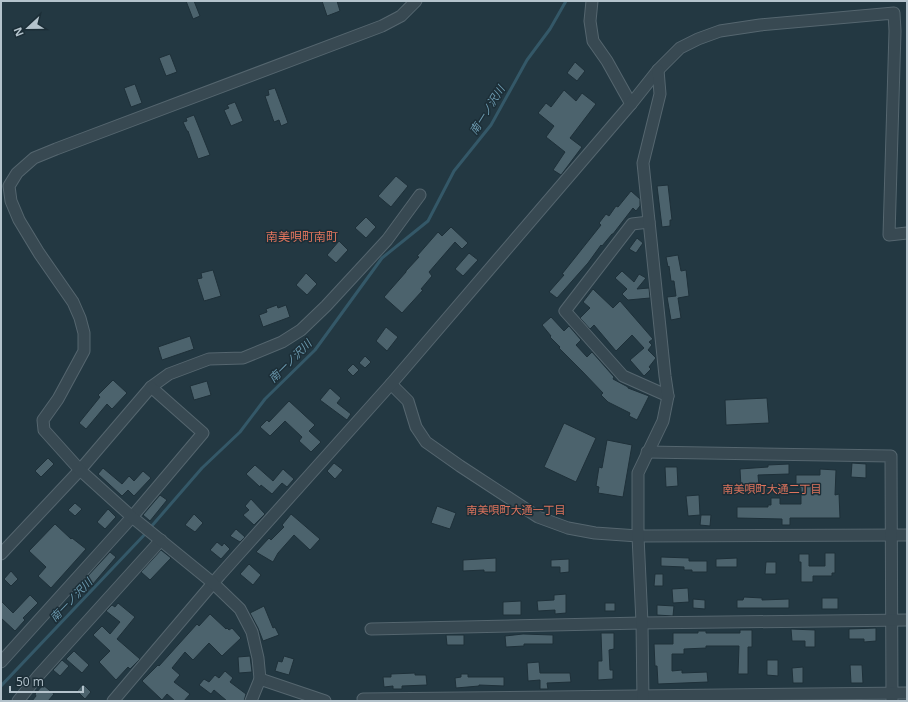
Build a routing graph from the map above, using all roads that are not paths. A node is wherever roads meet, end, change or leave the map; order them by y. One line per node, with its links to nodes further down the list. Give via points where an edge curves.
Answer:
1 (416, 1): 12 (street, via 401,16 382,26 56,148 34,158 17,173 9,186 11,201 39,253 73,302 84,333 84,351 58,399 43,420 44,430)
2 (592, 1): 4 (street, via 590,21 593,42 607,61)
3 (658, 70): 4 (street); 6 (street, via 660,94 643,163); 7 (street, via 680,48 720,31 894,13 889,235)
4 (631, 104): 8 (street)
5 (420, 195): 9 (street, via 387,240 301,330 282,342 243,358 209,359 169,374)
6 (649, 222): 10 (street); 10 (street, via 632,224 565,310 623,376)
7 (907, 233)
8 (392, 384): 16 (street, via 408,401 416,427 426,442 538,517 595,534); 19 (street)
9 (151, 387): 12 (street); 13 (street, via 203,433)
10 (668, 396): 11 (street, via 664,421)
11 (647, 452): 14 (street, via 892,456); 16 (street, via 638,473)
12 (80, 470): 13 (street); 18 (street)
13 (132, 517): 17 (street); 24 (street)
14 (891, 535): 15 (street); 16 (street); 20 (street)
15 (907, 535)
16 (638, 536): 22 (street)
17 (158, 537): 19 (street); 30 (street)
18 (1, 554)
19 (213, 583): 25 (street, via 240,609 252,632); 31 (street)
20 (892, 620): 21 (street); 22 (street); 27 (street)
21 (907, 620)
22 (642, 623): 23 (street); 29 (street)
23 (371, 629)
24 (3, 654)
25 (260, 679): 32 (street); 33 (street)
26 (907, 693): 27 (street)
27 (892, 697): 29 (street)
28 (363, 699): 29 (street)
29 (643, 699)
30 (18, 701)
31 (113, 701)
32 (252, 701)
33 (325, 701)

